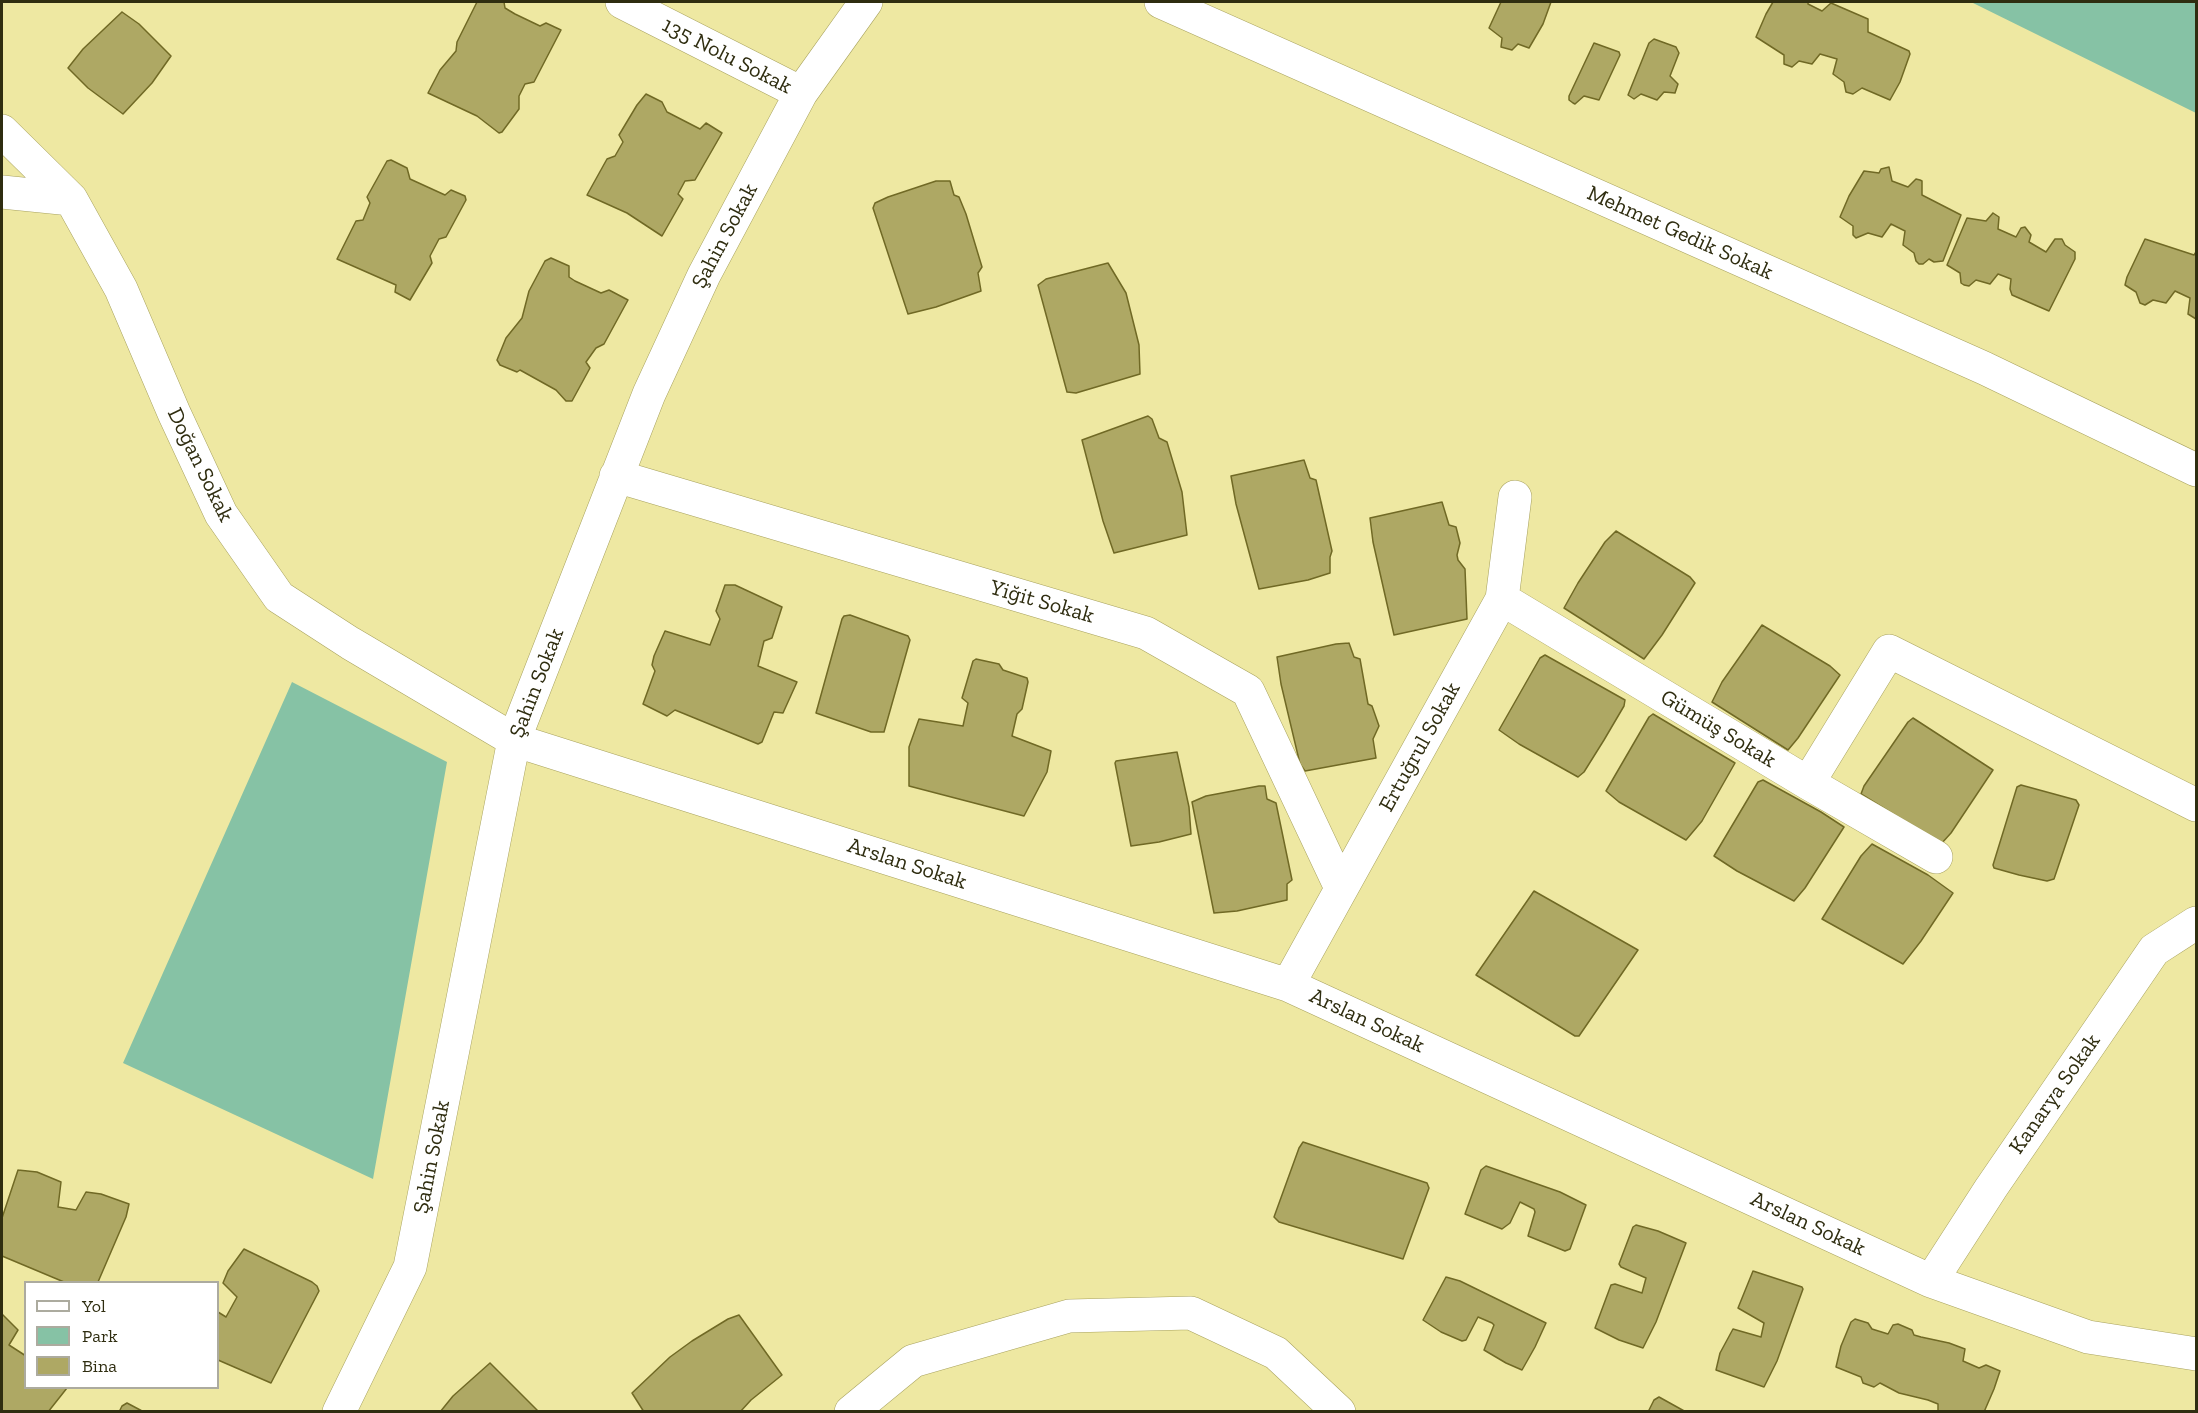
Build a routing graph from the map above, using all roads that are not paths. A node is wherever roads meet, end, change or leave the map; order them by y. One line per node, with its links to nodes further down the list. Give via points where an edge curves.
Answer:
1 (622, 2): 4 (street, 135 Nolu Sokak)
2 (866, 2): 4 (street, Şahin Sokak)
3 (1161, 2): 8 (street, Mehmet Gedik Sokak, via 1973,363)
4 (801, 93): 9 (street, Şahin Sokak, via 704,274)
5 (2, 131): 7 (street, Doğan Sokak)
6 (2, 192): 7 (street)
7 (71, 199): 12 (street, Doğan Sokak, via 121,289 221,514 279,597)
8 (2196, 470)
9 (616, 476): 12 (street, Şahin Sokak); 16 (street, Yiğit Sokak, via 1146,633 1248,691)
10 (1515, 498): 11 (street, Ertuğrul Sokak)
11 (1502, 599): 13 (street, Gümüş Sokak); 16 (street, Ertuğrul Sokak)
12 (514, 740): 18 (street, Arslan Sokak); 21 (street, Şahin Sokak, via 410,1267)
13 (1808, 783): 14 (street, via 1889,651); 15 (street, Gümüş Sokak)
14 (2196, 805)
15 (1936, 858)
16 (1341, 888): 18 (street, Ertuğrul Sokak)
17 (2196, 923): 19 (street, Kanarya Sokak, via 2154,950)
18 (1288, 985): 19 (street, Arslan Sokak)
19 (1931, 1281): 20 (street, Arslan Sokak, via 2088,1337)
20 (2196, 1354)
21 (339, 1412)
22 (850, 1412): 23 (street, via 912,1361 1069,1316 1191,1313 1276,1353)
23 (1339, 1412)

